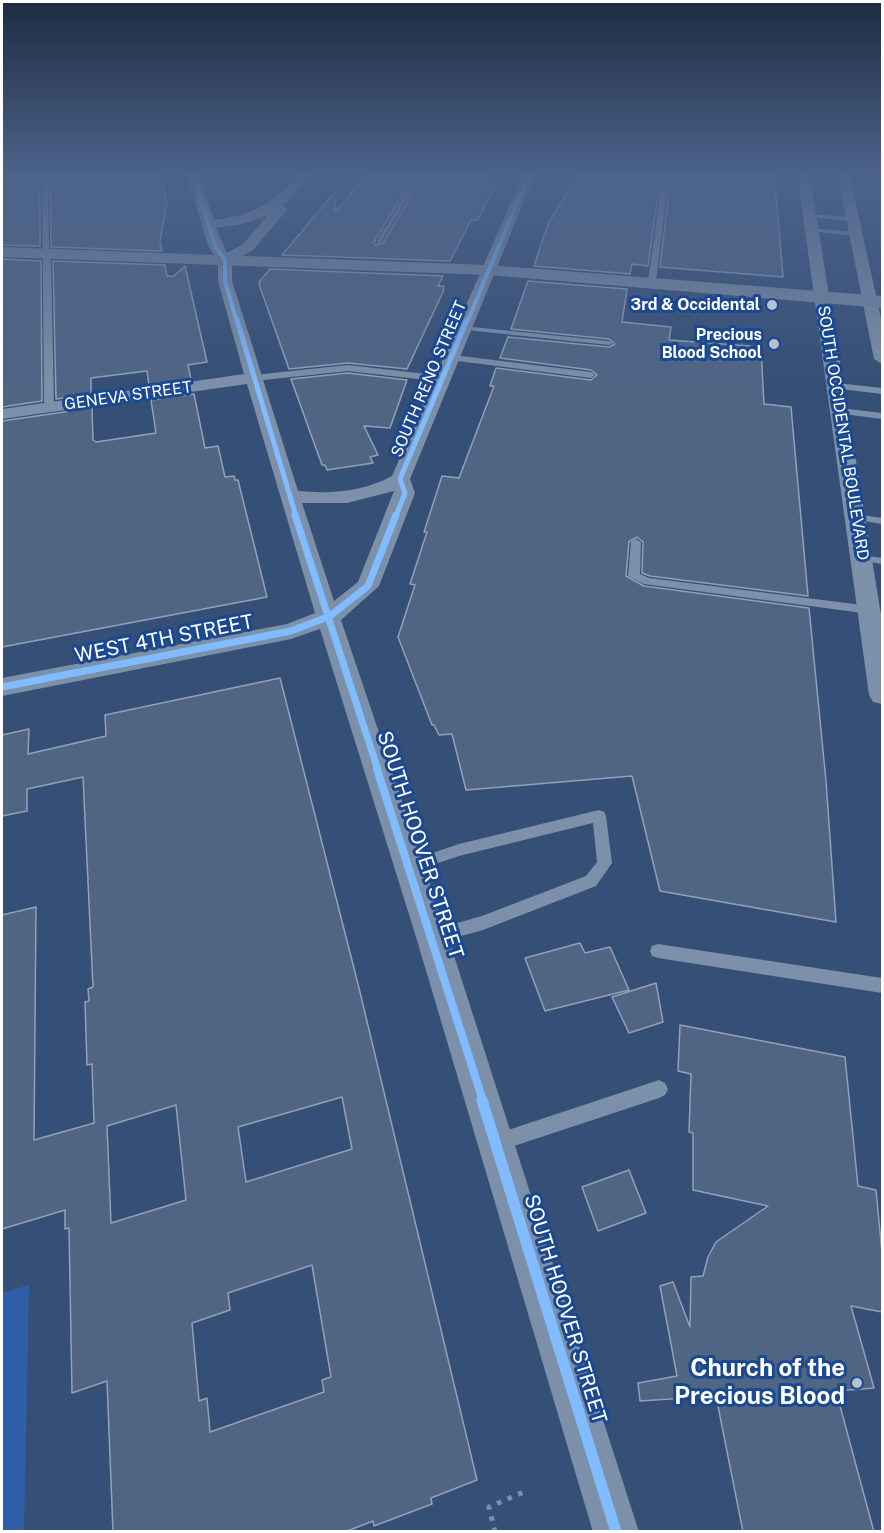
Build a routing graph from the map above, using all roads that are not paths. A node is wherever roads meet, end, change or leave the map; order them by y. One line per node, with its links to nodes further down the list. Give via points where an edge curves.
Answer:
1 (46, 244): 9 (lane)
2 (214, 244): 10 (street, SOUTH HOOVER STREET)
3 (251, 244): 10 (street)
4 (500, 244): 11 (street, SOUTH RENO STREET)
5 (657, 244): 12 (lane)
6 (813, 244): 13 (street, SOUTH OCCIDENTAL BOULEVARD)
7 (858, 244): 14 (street)
8 (2, 252): 9 (main road)
9 (46, 254): 10 (main road); 24 (lane)
10 (225, 260): 11 (main road); 20 (street, SOUTH HOOVER STREET, via 225,281)
11 (489, 270): 12 (main road); 15 (street, SOUTH RENO STREET)
12 (652, 282): 13 (main road)
13 (822, 297): 14 (main road); 22 (street, SOUTH OCCIDENTAL BOULEVARD)
14 (876, 302): 18 (street)
15 (466, 328): 16 (lane); 17 (street, SOUTH RENO STREET)
16 (609, 343)
17 (453, 358): 19 (lane); 21 (street, SOUTH RENO STREET)
18 (882, 359)
19 (591, 375)
20 (254, 378): 21 (lane, via 348,368); 24 (street, GENEVA STREET); 29 (street, SOUTH HOOVER STREET)
21 (444, 379): 28 (street, SOUTH RENO STREET)
22 (836, 386): 23 (lane); 25 (street, SOUTH OCCIDENTAL BOULEVARD)
23 (882, 391)
24 (49, 406): 26 (street, GENEVA STREET)
25 (840, 411): 27 (lane); 30 (street, SOUTH OCCIDENTAL BOULEVARD)
26 (2, 414)
27 (882, 416)
28 (400, 478): 29 (street, SOUTH RENO STREET, via 384,489 332,500); 36 (street, SOUTH RENO STREET, via 405,493 368,586)
29 (290, 496): 36 (street, SOUTH HOOVER STREET)
30 (856, 517): 31 (lane); 33 (street, SOUTH OCCIDENTAL BOULEVARD)
31 (882, 521)
32 (636, 542): 35 (lane, via 634,576)
33 (862, 558): 34 (lane); 35 (street, SOUTH OCCIDENTAL BOULEVARD)
34 (882, 561)
35 (870, 610): 38 (street, SOUTH OCCIDENTAL BOULEVARD)
36 (330, 616): 37 (street, WEST 4TH STREET, via 291,631); 39 (street, SOUTH HOOVER STREET)
37 (2, 687)
38 (882, 695)
39 (408, 867): 40 (street, SOUTH HOOVER STREET); 40 (lane, via 459,850 599,816 605,862 591,881 483,923)
40 (432, 937): 44 (street, SOUTH HOOVER STREET)
41 (658, 951): 42 (lane)
42 (882, 986)
43 (659, 1089): 44 (lane)
44 (496, 1143): 45 (street, SOUTH HOOVER STREET)
45 (616, 1532)

